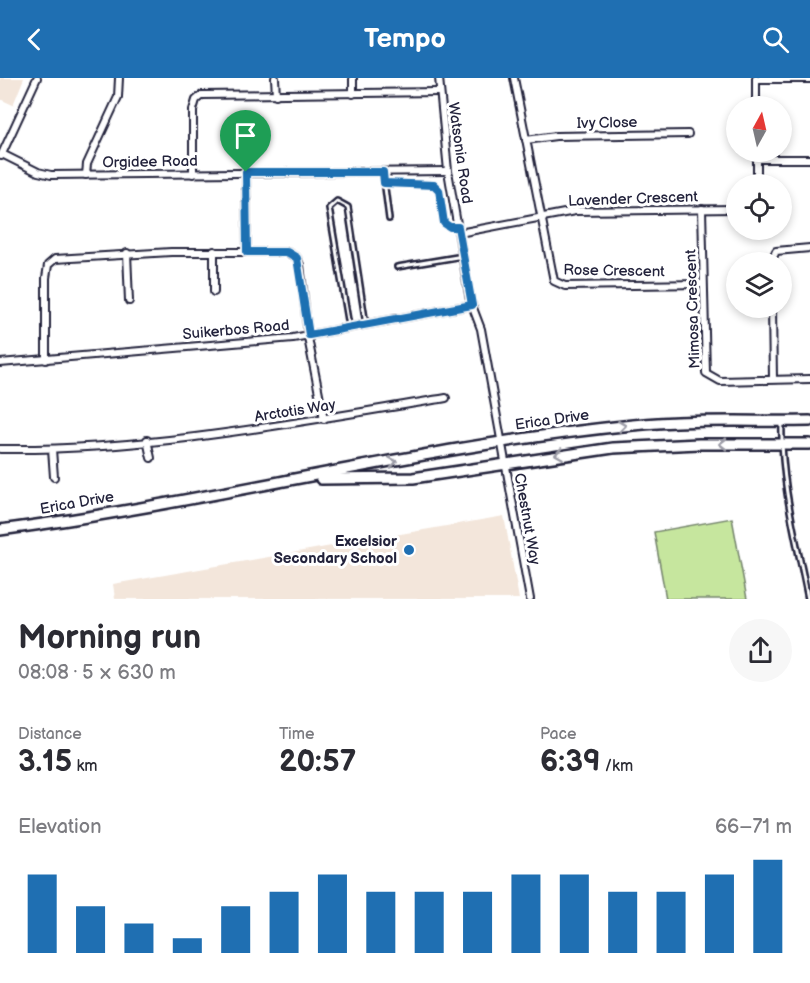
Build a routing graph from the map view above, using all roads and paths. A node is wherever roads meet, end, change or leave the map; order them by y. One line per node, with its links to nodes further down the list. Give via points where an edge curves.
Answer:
1 (37, 78): 15 (street)
2 (118, 78): 22 (street, via 118,97 87,164)
3 (275, 78): 11 (street)
4 (353, 78): 10 (street)
5 (439, 78): 9 (street, Watsonia Road)
6 (514, 78): 14 (street)
7 (756, 79): 8 (street); 12 (street)
8 (810, 79)
9 (439, 92): 10 (street); 18 (street, Watsonia Road)
10 (353, 94): 11 (street)
11 (276, 95): 21 (street, via 209,95 196,100)
12 (756, 96)
13 (688, 134): 14 (street, Ivy Close)
14 (526, 140): 26 (street)
15 (1, 156): 22 (street, Orgidee Road, via 45,174)
16 (792, 159): 17 (street)
17 (810, 159)
18 (448, 171): 20 (street, Orgidee Road); 28 (street, Watsonia Road)
19 (246, 172): 20 (street, Orgidee Road); 21 (street, Orgidee Road); 31 (street)
20 (383, 172): 23 (lane)
21 (193, 174): 22 (street, Orgidee Road)
22 (86, 175)
23 (384, 183): 27 (lane); 28 (lane, via 434,185 439,190 444,223)
24 (702, 209): 25 (street, Lavender Crescent); 26 (street, Lavender Crescent, via 575,211); 36 (street, Mimosa Crescent)
25 (726, 209)
26 (541, 218): 28 (street, Lavender Crescent); 36 (street, Rose Crescent, via 557,284)
27 (388, 219)
28 (459, 230): 34 (street, Watsonia Road)
29 (810, 248): 32 (street)
30 (214, 251): 31 (street); 33 (street); 37 (street)
31 (247, 252): 43 (street, via 287,252 297,258)
32 (776, 252)
33 (127, 253): 38 (street); 44 (street, via 51,261 46,278)
34 (463, 256): 35 (lane); 39 (street, Watsonia Road)
35 (397, 267)
36 (702, 284): 46 (street, Mimosa Crescent, via 706,374 720,381)
37 (214, 292)
38 (129, 301)
39 (472, 305): 41 (street, Suikerbos Road); 53 (street, Watsonia Road, via 479,320)
40 (772, 318): 46 (street)
41 (366, 325): 42 (street, Suikerbos Road); 42 (lane, via 348,207 337,201 329,208)
42 (349, 328): 43 (street, Suikerbos Road)
43 (309, 335): 44 (street, Suikerbos Road); 49 (street)
44 (45, 360): 45 (street, Suikerbos Road)
45 (0, 363)
46 (773, 379): 47 (street, Mimosa Crescent)
47 (810, 379)
48 (446, 398): 49 (street, Arctotis Way)
49 (324, 419): 52 (street, Arctotis Way, via 262,430)
50 (810, 421): 51 (main road, Erica Drive)
51 (782, 422): 53 (main road, Erica Drive, one-way to 51, via 658,423); 54 (lane)
52 (147, 440): 57 (street, Arctotis Way); 58 (street)
53 (502, 442): 59 (street, Chestnut Way); 61 (main road, Erica Drive, one-way to 53)
54 (781, 444): 55 (main road, Erica Drive); 59 (main road, Erica Drive, one-way to 59, via 644,446); 64 (lane)
55 (810, 444)
56 (0, 449): 57 (street, Arctotis Way)
57 (52, 449): 60 (street)
58 (151, 458)
59 (505, 462): 61 (main road, Erica Drive, via 413,478); 63 (street, Chestnut Way)
60 (54, 477)
61 (301, 479): 62 (main road, Erica Drive)
62 (0, 530)
63 (530, 599)
64 (808, 599)

